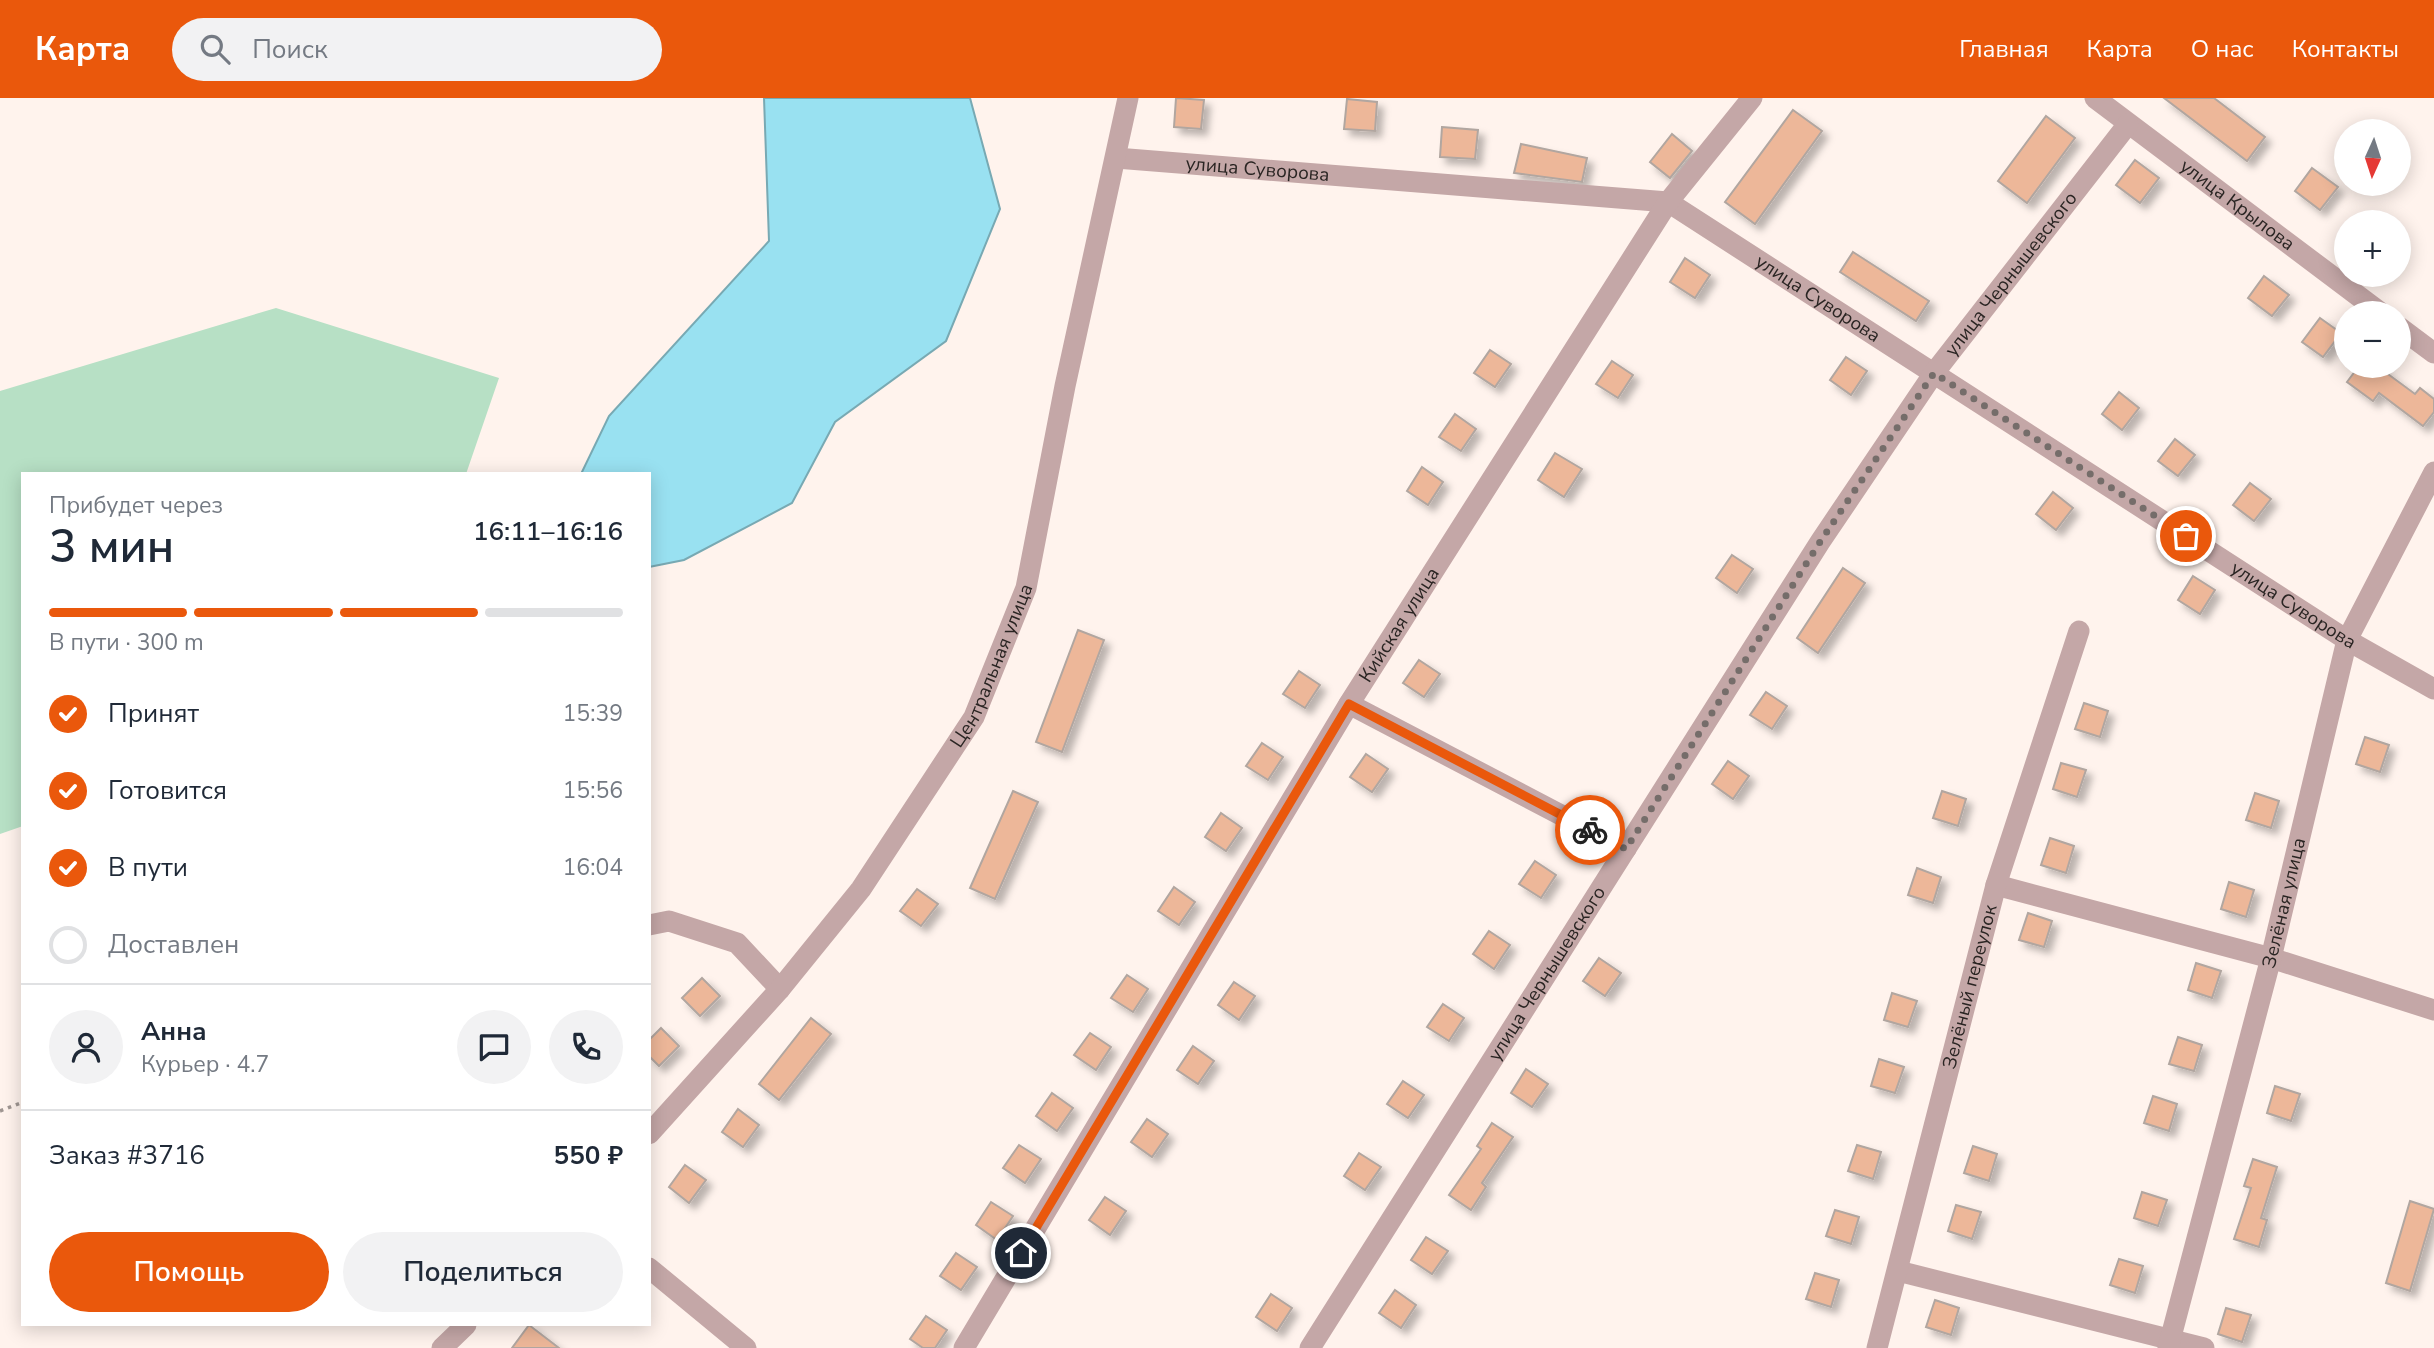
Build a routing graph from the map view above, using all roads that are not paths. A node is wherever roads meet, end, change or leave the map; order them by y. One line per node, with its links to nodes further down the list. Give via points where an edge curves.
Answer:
1 (1128, 98): 5 (street, Центральная улица)
2 (1752, 98): 6 (street, Кийская улица)
3 (2095, 98): 4 (street, улица Крылова)
4 (2127, 124): 7 (street, улица Крылова); 10 (street, улица Чернышевского)
5 (1116, 158): 6 (street, улица Суворова); 20 (street, Центральная улица, via 1026,588 974,717 861,889)
6 (1668, 202): 10 (street, улица Суворова); 15 (street, Кийская улица)
7 (2365, 301)
8 (2411, 336): 9 (street)
9 (2434, 353)
10 (1934, 373): 13 (street, улица Суворова); 16 (street, улица Чернышевского, via 1820,542)
11 (2434, 472): 13 (street, Зелёная улица)
12 (2079, 631): 17 (street, Зелёный переулок)
13 (2347, 640): 14 (street, улица Суворова); 19 (street, Зелёная улица)
14 (2434, 689)
15 (1349, 704): 16 (street); 29 (street, Кийская улица)
16 (1626, 849): 30 (street, улица Чернышевского)
17 (1996, 885): 19 (street); 24 (street, Зелёный переулок)
18 (651, 925): 20 (street, via 669,921 737,943)
19 (2271, 958): 21 (street); 26 (street, Зелёная улица)
20 (780, 989): 22 (street, Центральная улица)
21 (2434, 1010)
22 (651, 1132)
23 (651, 1270): 28 (street)
24 (1898, 1271): 26 (street); 31 (street, Зелёный переулок)
25 (465, 1326): 27 (street)
26 (2170, 1343): 32 (street)
27 (442, 1348)
28 (746, 1348)
29 (964, 1348)
30 (1310, 1348)
31 (1877, 1348)
32 (2204, 1348)

